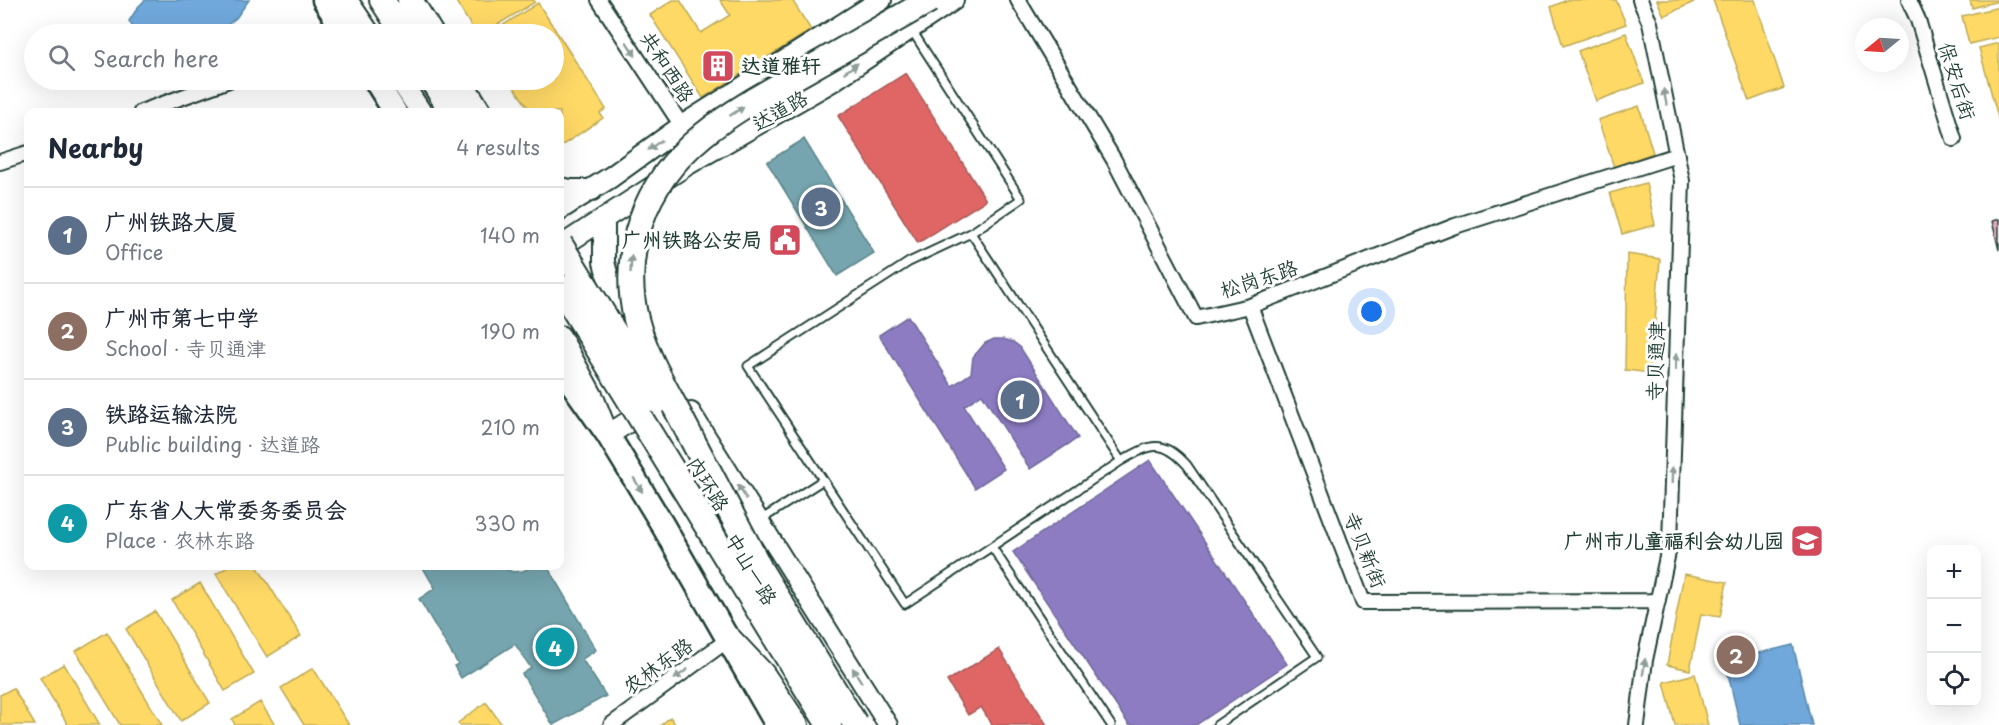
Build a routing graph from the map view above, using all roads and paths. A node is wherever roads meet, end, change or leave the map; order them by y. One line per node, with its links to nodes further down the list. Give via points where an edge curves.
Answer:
1 (324, 0): 13 (main road)
2 (347, 0): 14 (main road)
3 (382, 0): 15 (highway)
4 (400, 0): 16 (main road)
5 (410, 0): 17 (highway)
6 (599, 0): 31 (street, 共和西路, one-way to 31)
7 (881, 0): 31 (main road, 达道路)
8 (930, 0): 57 (highway, one-way to 8, bridge, via 644,342 632,297 636,235 658,184 696,140 751,102)
9 (953, 0): 18 (main road, 达道路)
10 (1018, 0): 45 (street, 松岗东路, via 1114,160 1196,318)
11 (1640, 0): 34 (street, 寺贝通津, one-way to 11, via 1650,23)
12 (1909, 0): 32 (street, 保安后街)
13 (340, 24)
14 (363, 24)
15 (398, 24)
16 (415, 24)
17 (425, 24)
18 (910, 28): 39 (main road, 达道路, one-way to 18, via 688,164 832,81); 40 (lane, via 1021,199)
19 (202, 90): 25 (street)
20 (381, 90): 26 (main road)
21 (407, 90): 27 (main road)
22 (438, 90): 28 (highway)
23 (455, 90): 29 (main road)
24 (465, 90): 30 (highway)
25 (152, 108)
26 (392, 108)
27 (418, 108)
28 (450, 108)
29 (466, 108)
30 (476, 108)
31 (682, 126): 37 (main road, 达道路, one-way to 37)
32 (1954, 139)
33 (24, 154): 35 (street)
34 (1677, 154): 45 (street, 松岗东路, via 1455,226); 58 (street, 寺贝通津, one-way to 34, via 1670,543 1682,181)
35 (0, 162)
36 (564, 189): 37 (main road)
37 (592, 189): 38 (main road, 达道路)
38 (564, 206)
39 (604, 219): 41 (main road, 达道路); 49 (main road, via 604,262 614,291)
40 (971, 233): 51 (lane); 53 (lane, via 909,262 748,366)
41 (564, 243)
42 (564, 251): 57 (highway, 内环路, bridge)
43 (564, 268): 48 (main road, 中山一路)
44 (564, 293): 63 (highway, 内环路, bridge)
45 (1250, 306): 58 (street, 寺贝新街, via 1363,602)
46 (564, 343): 50 (main road)
47 (564, 373): 50 (main road)
48 (650, 408): 50 (main road); 52 (main road, 中山一路)
49 (692, 412): 52 (main road); 54 (street, one-way to 49)
50 (608, 435): 59 (main road, one-way to 59)
51 (1121, 461): 56 (lane); 68 (lane, via 1159,445 1179,456 1317,657)
52 (685, 465): 55 (main road, 中山一路)
53 (823, 480): 54 (lane); 56 (lane, via 905,604)
54 (759, 520): 55 (street); 66 (street, one-way to 54)
55 (732, 539): 64 (main road, 中山一路)
56 (992, 547): 67 (lane)
57 (759, 567): 65 (highway, 内环路, bridge)
58 (1658, 601): 69 (street, 寺贝通津, one-way to 58)
59 (729, 639): 60 (street, 农林东路, one-way to 60); 61 (main road); 62 (highway, via 762,674)
60 (610, 725)
61 (777, 725)
62 (796, 725)
63 (829, 725)
64 (847, 725)
65 (856, 725)
66 (888, 725)
67 (1111, 725)
68 (1217, 725)
69 (1637, 725)

